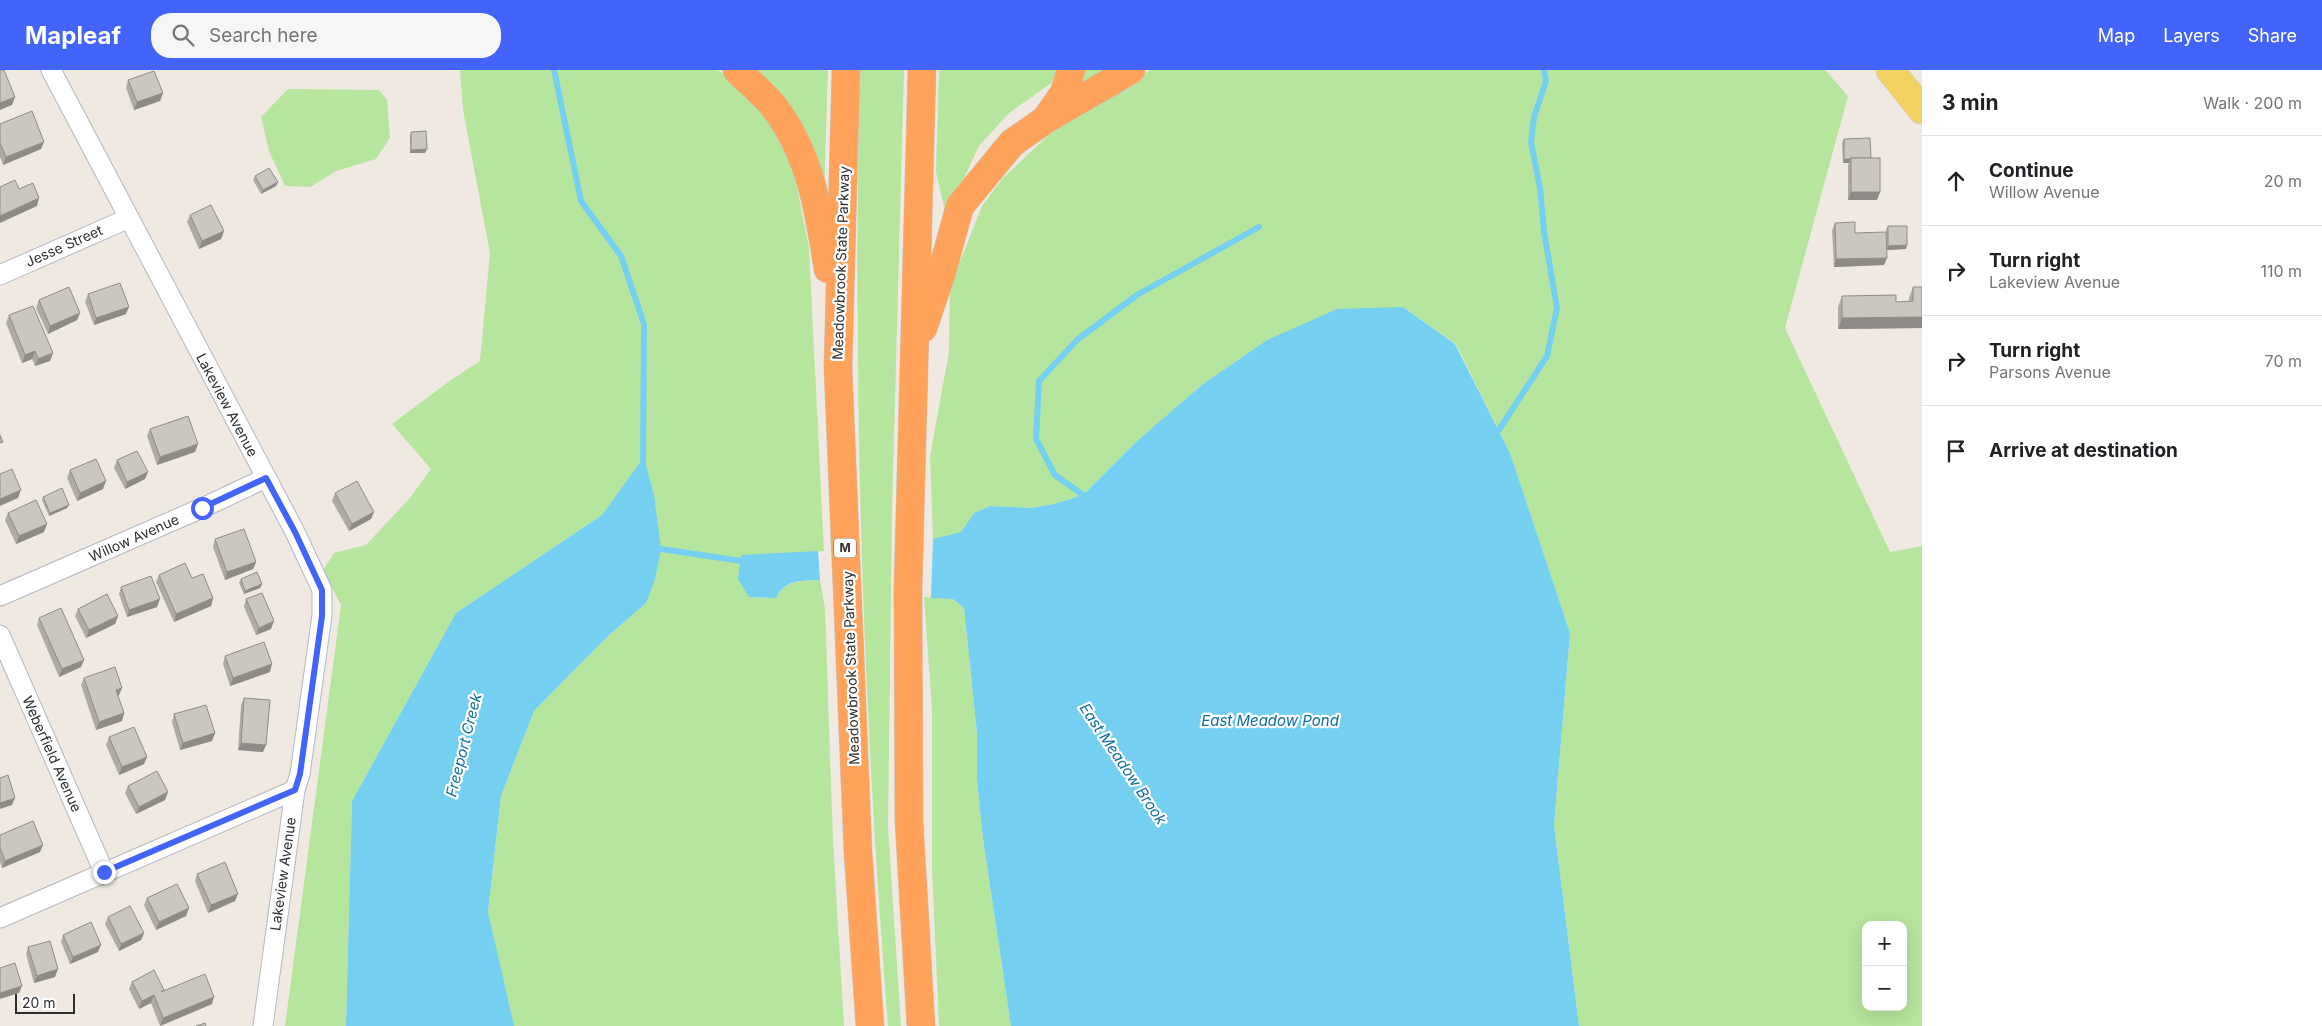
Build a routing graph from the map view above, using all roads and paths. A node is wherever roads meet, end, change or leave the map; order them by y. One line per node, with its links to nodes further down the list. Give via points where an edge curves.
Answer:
1 (51, 70): 10 (street, Lakeview Avenue)
2 (737, 70): 12 (highway, via 775,107 798,146 816,195)
3 (846, 70): 12 (highway, Meadowbrook State Parkway / M)
4 (922, 70): 13 (highway)
5 (1071, 70): 9 (highway, via 1064,92)
6 (1131, 70): 9 (highway)
7 (1890, 70): 8 (main road)
8 (1922, 110)
9 (1045, 120): 13 (highway, via 1012,143 960,206)
10 (129, 218): 11 (street, Jesse Street); 14 (street, Lakeview Avenue)
11 (0, 274)
12 (838, 332): 21 (highway, Meadowbrook State Parkway / M, via 858,843)
13 (914, 353): 22 (highway, via 908,589 909,821)
14 (266, 478): 15 (street, Willow Avenue); 17 (street, Lakeview Avenue, via 322,590 322,616)
15 (0, 596)
16 (0, 635): 18 (street, Weberfield Avenue)
17 (295, 790): 18 (street); 20 (street, Lakeview Avenue)
18 (104, 872): 19 (street)
19 (0, 918)
20 (263, 1026)
21 (870, 1026)
22 (921, 1026)

